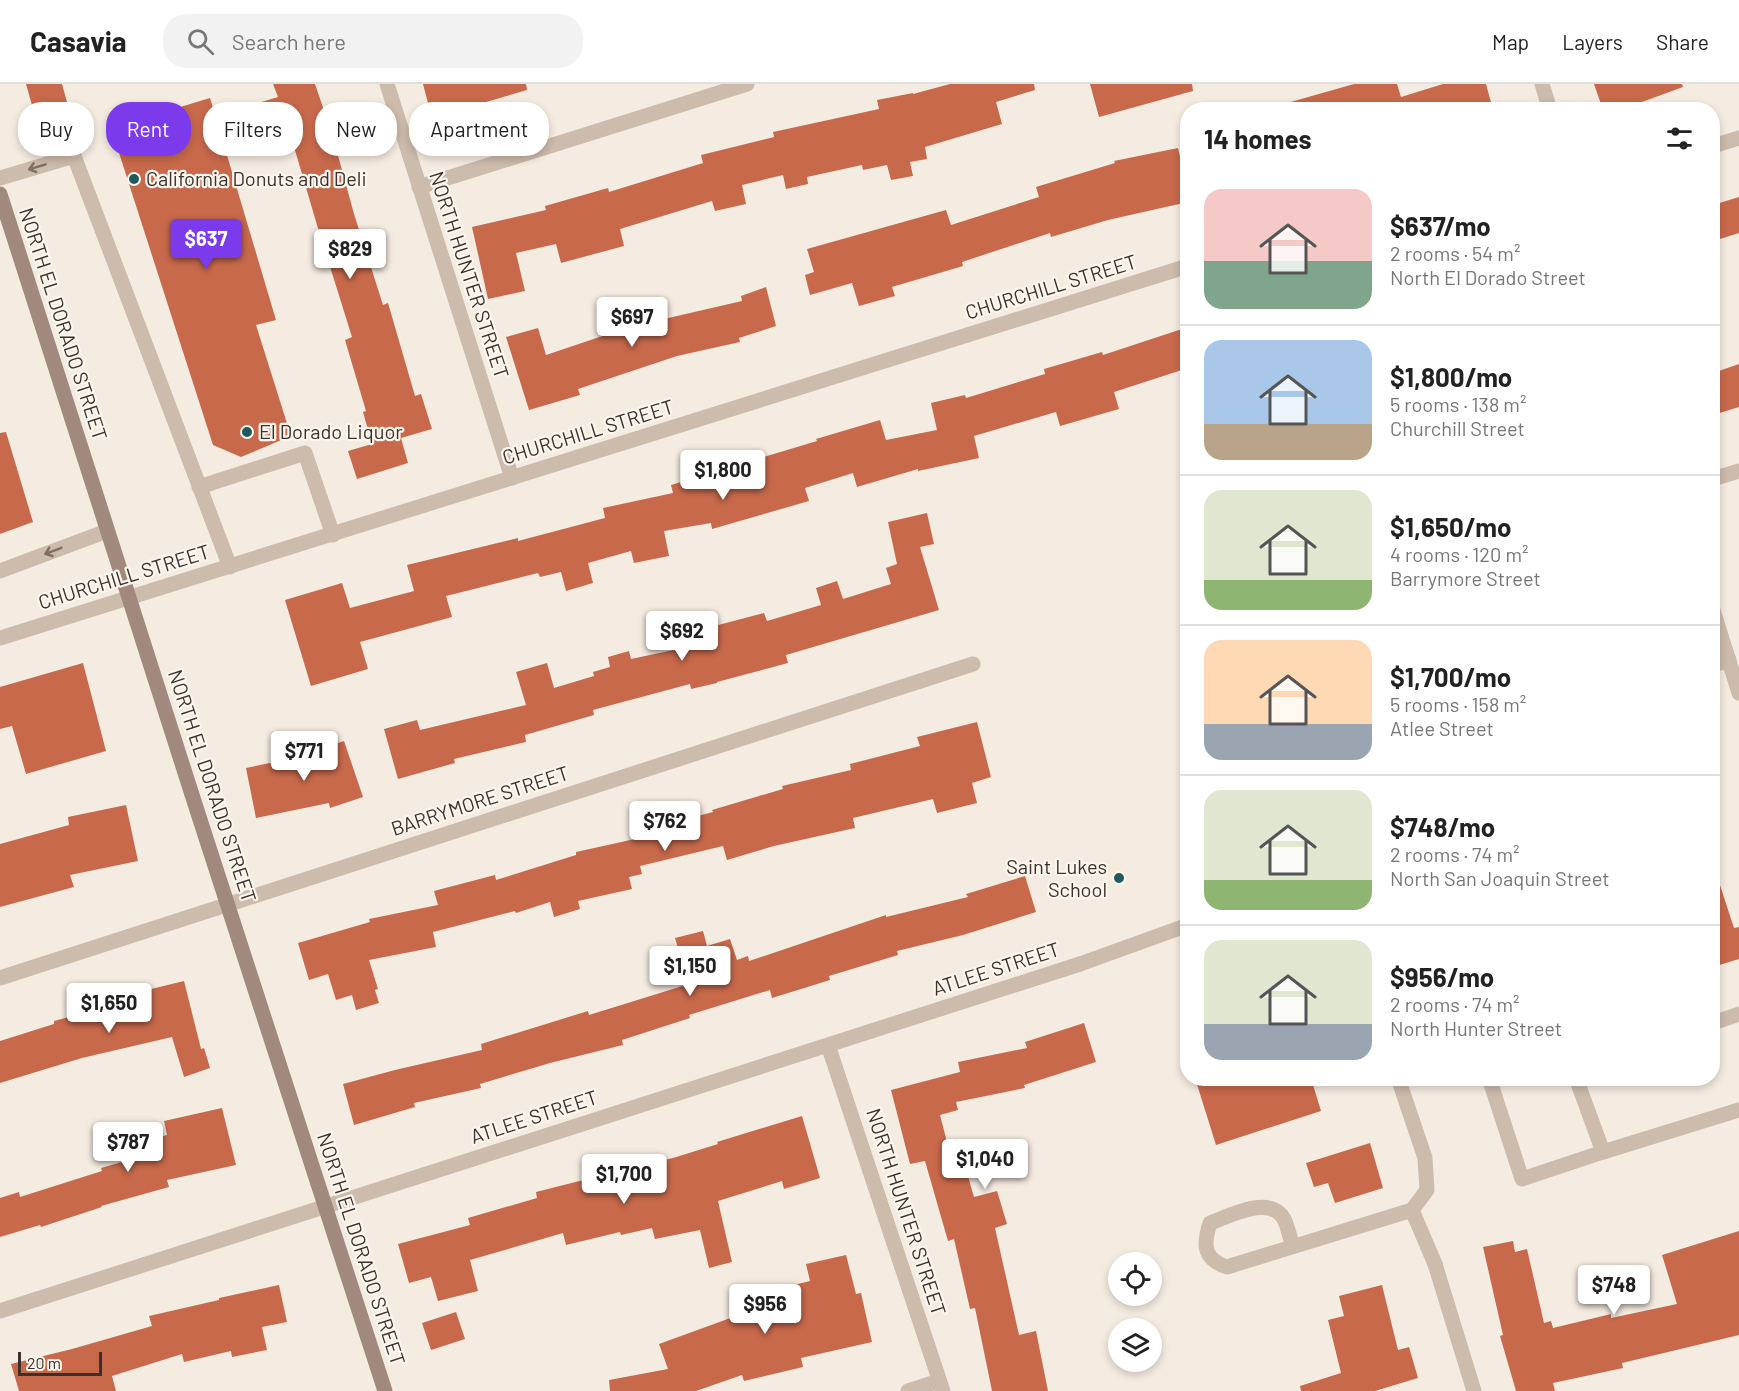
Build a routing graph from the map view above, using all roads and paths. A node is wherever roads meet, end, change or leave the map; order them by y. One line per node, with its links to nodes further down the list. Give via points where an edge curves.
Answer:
1 (387, 84): 8 (street, NORTH HUNTER STREET)
2 (747, 84): 8 (street)
3 (1542, 84): 4 (street)
4 (1548, 102)
5 (1739, 138): 6 (street)
6 (1720, 144)
7 (0, 178): 14 (street, one-way to 7, via 74,156)
8 (419, 187): 13 (street, NORTH HUNTER STREET)
9 (0, 194): 15 (main road, NORTH EL DORADO STREET)
10 (1180, 269): 13 (street, CHURCHILL STREET)
11 (1739, 471): 12 (street)
12 (1720, 477)
13 (512, 478): 16 (street, CHURCHILL STREET)
14 (199, 487): 16 (street, via 305,453); 17 (street)
15 (107, 531): 18 (street, one-way to 18); 19 (main road, NORTH EL DORADO STREET)
16 (333, 535): 17 (street, CHURCHILL STREET)
17 (230, 567): 19 (street, CHURCHILL STREET)
18 (0, 571)
19 (128, 598): 21 (street, CHURCHILL STREET); 26 (main road, NORTH EL DORADO STREET)
20 (1720, 632): 22 (street)
21 (0, 638)
22 (1729, 660): 23 (street); 25 (street)
23 (1720, 663)
24 (973, 664): 26 (street, BARRYMORE STREET)
25 (1739, 693)
26 (229, 905): 28 (street, BARRYMORE STREET); 37 (main road, NORTH EL DORADO STREET)
27 (1180, 928): 31 (street, ATLEE STREET)
28 (0, 978)
29 (1739, 1014): 30 (street)
30 (1720, 1021)
31 (828, 1045): 37 (street, ATLEE STREET); 41 (street, NORTH HUNTER STREET)
32 (1401, 1086): 38 (street, via 1425,1158 1427,1190)
33 (1492, 1086): 36 (street, via 1522,1179)
34 (1579, 1086): 36 (street)
35 (1739, 1110): 36 (street)
36 (1603, 1152)
37 (325, 1206): 40 (street, ATLEE STREET); 42 (main road, NORTH EL DORADO STREET)
38 (1412, 1210): 39 (street); 44 (street, via 1435,1264)
39 (1293, 1246): 39 (street, via 1227,1267 1215,1263 1207,1253 1205,1238 1210,1223 1258,1207 1274,1209 1283,1218)
40 (0, 1311)
41 (941, 1386): 43 (street)
42 (385, 1391)
43 (908, 1391)
44 (1474, 1391)

